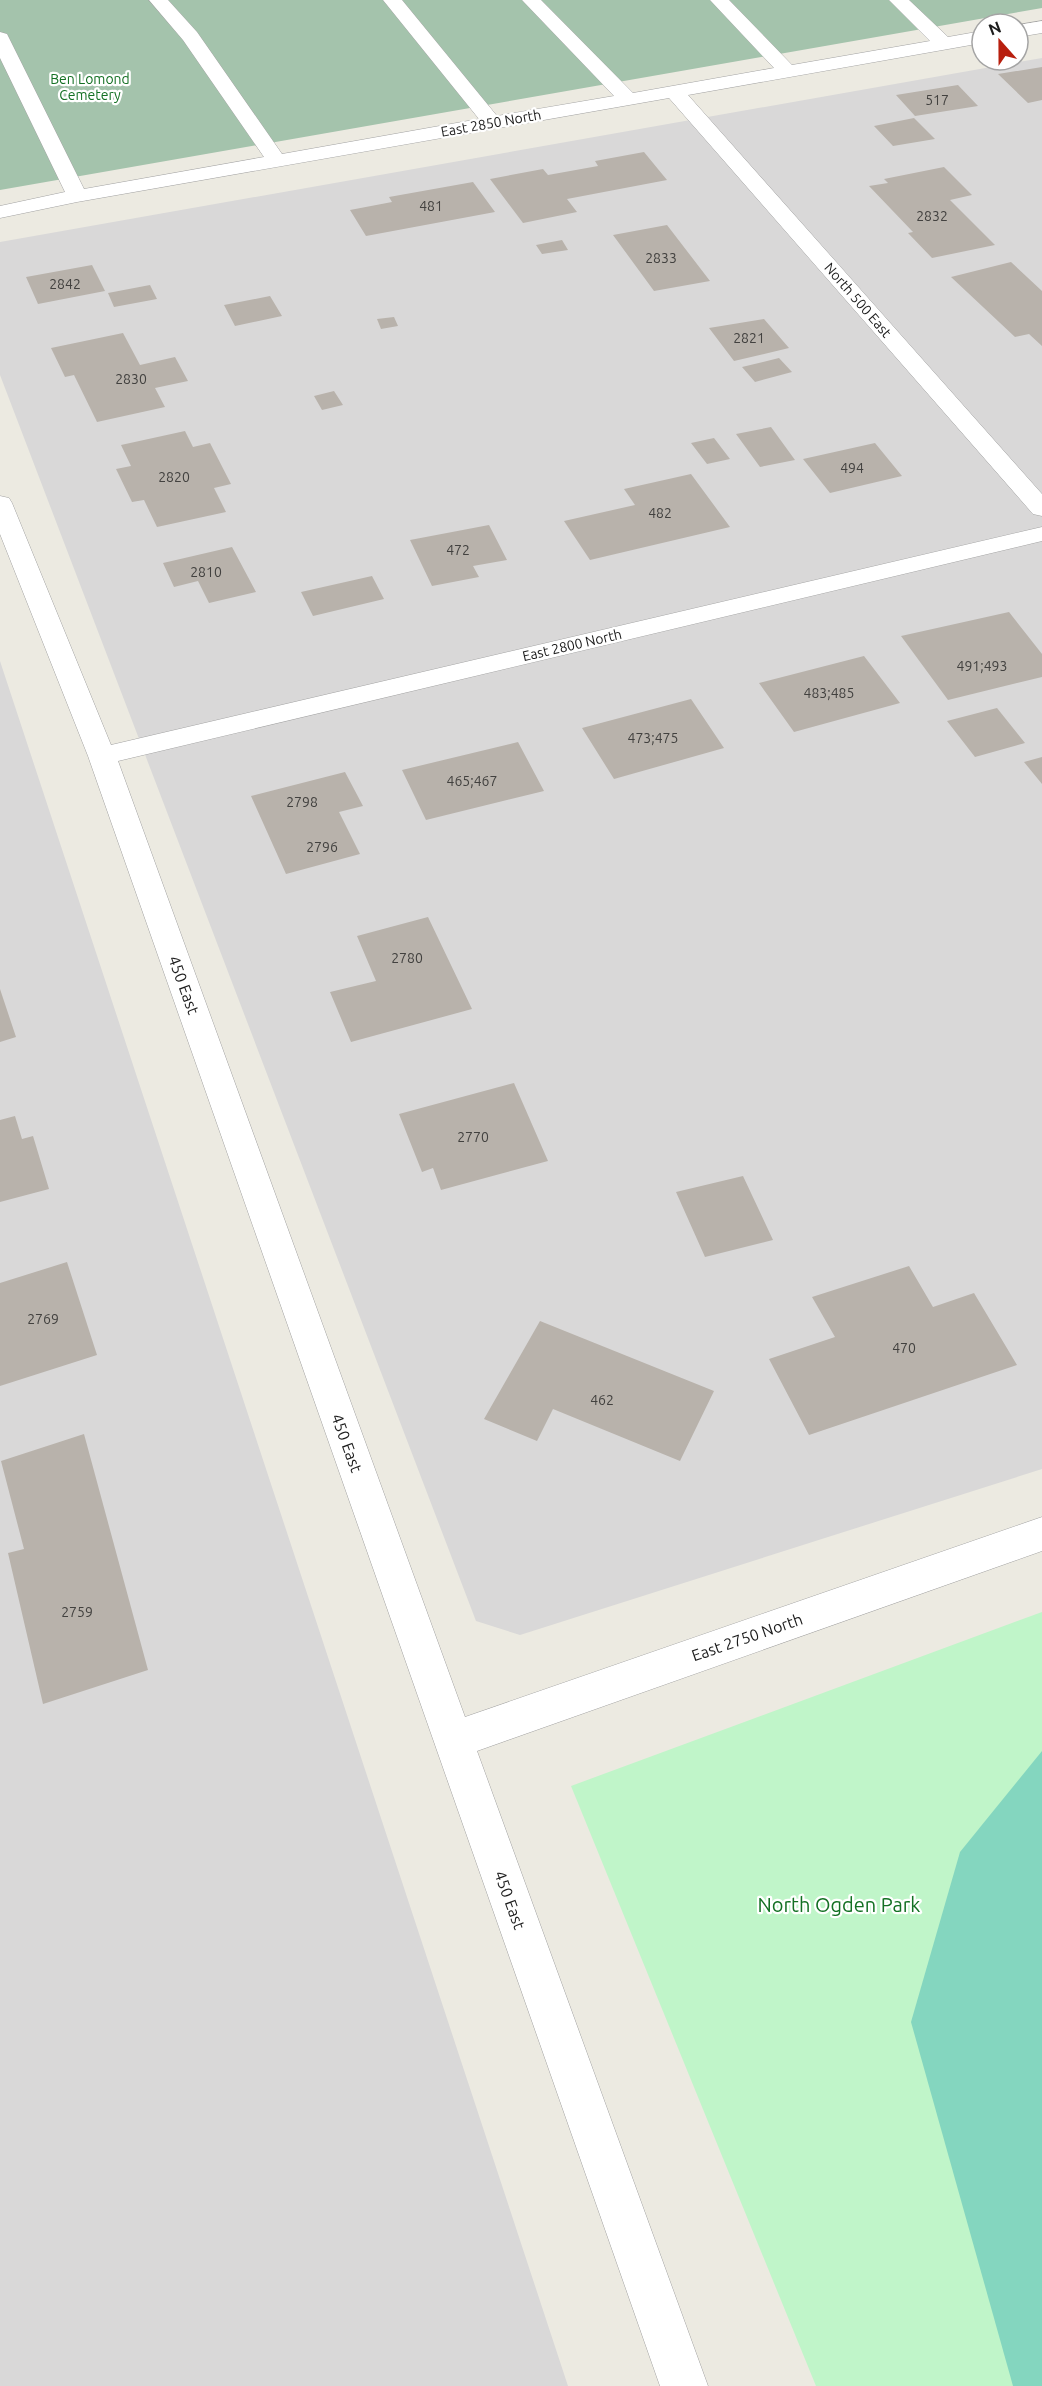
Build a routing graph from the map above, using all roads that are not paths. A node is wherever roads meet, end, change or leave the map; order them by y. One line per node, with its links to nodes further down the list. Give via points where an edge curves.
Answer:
1 (159, 0): 13 (street, via 190,36)
2 (392, 0): 12 (street)
3 (531, 0): 11 (street)
4 (719, 0): 9 (street)
5 (898, 0): 8 (street)
6 (0, 38): 14 (street)
7 (970, 39): 8 (street, East 2850 North)
8 (944, 44): 9 (street, East 2850 North)
9 (788, 71): 10 (street, East 2850 North)
10 (674, 91): 11 (street, East 2850 North); 17 (street, North 500 East)
11 (628, 99): 12 (street, East 2850 North)
12 (492, 123): 13 (street, East 2850 North)
13 (276, 161): 14 (street, East 2850 North)
14 (77, 196): 15 (street, East 2850 North)
15 (0, 212)
16 (0, 502): 19 (street, 450 East)
17 (1042, 509)
18 (1042, 534): 19 (street, East 2800 North)
19 (102, 756): 21 (street, 450 East)
20 (1042, 1534): 21 (street, East 2750 North)
21 (453, 1740): 22 (street, 450 East)
22 (684, 2386)

